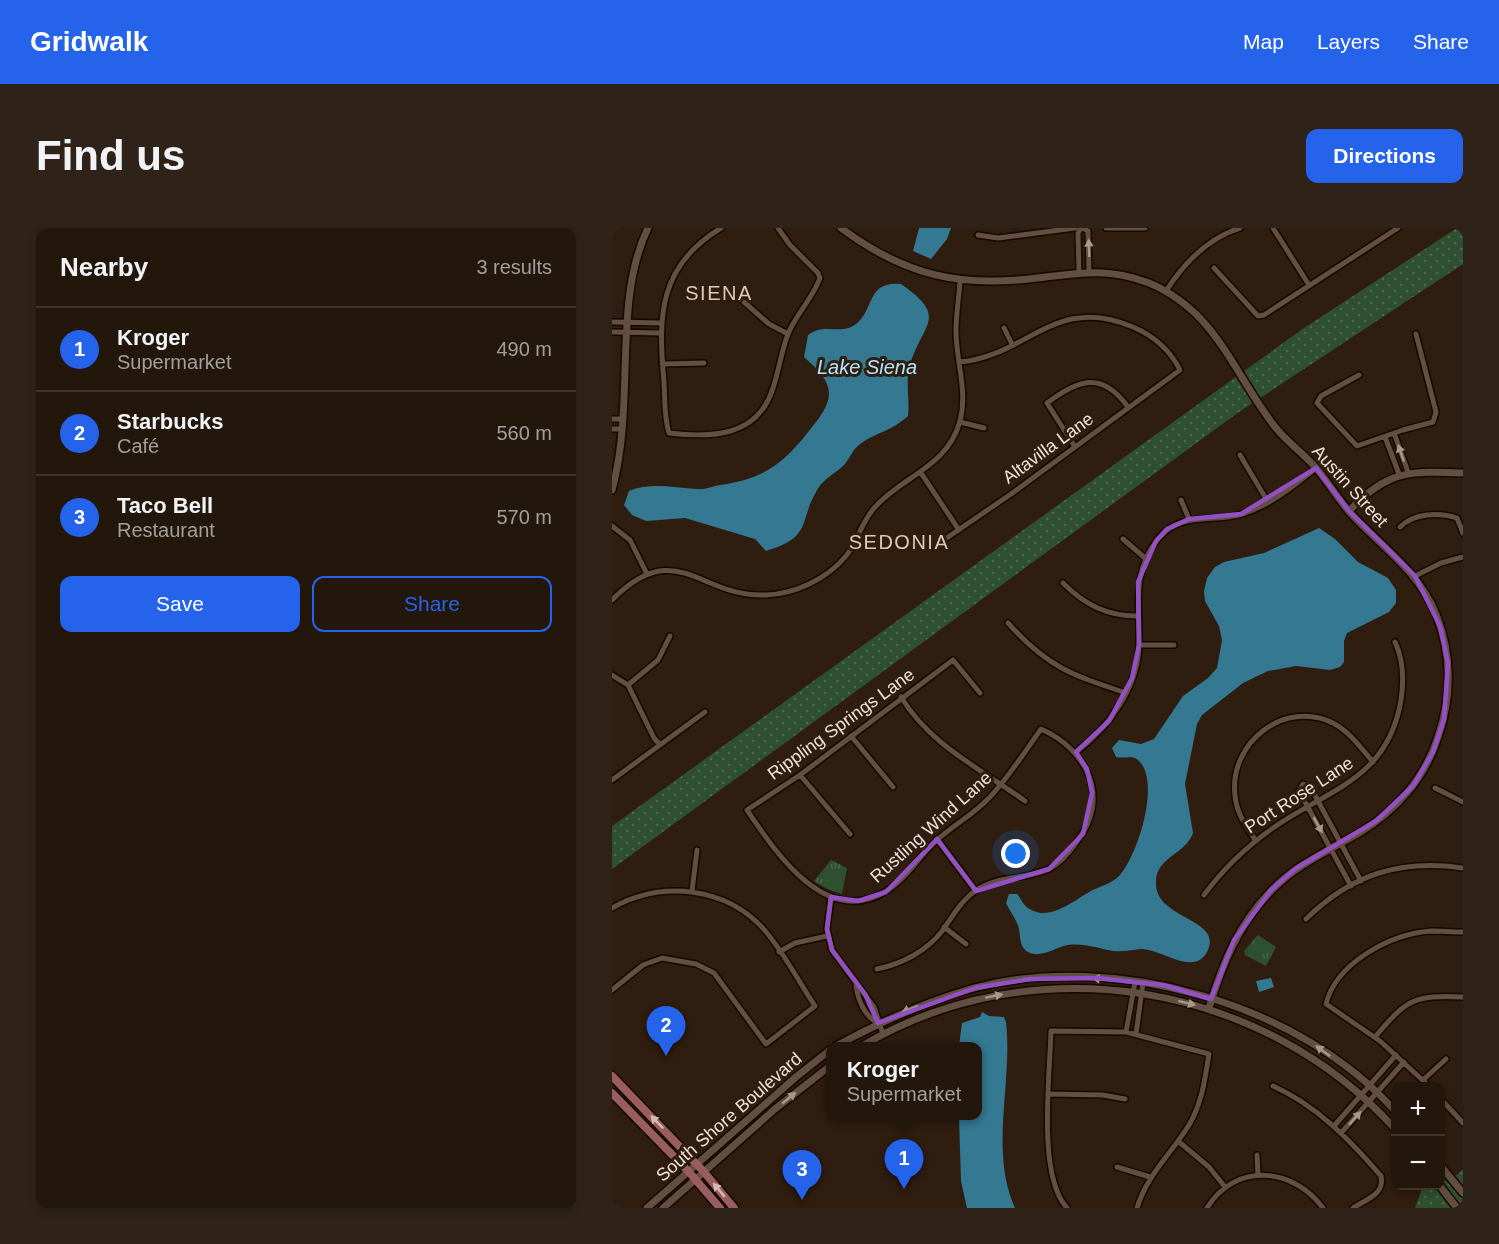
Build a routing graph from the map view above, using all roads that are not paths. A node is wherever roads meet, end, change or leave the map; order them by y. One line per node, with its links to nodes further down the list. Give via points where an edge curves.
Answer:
1 (647, 228): 15 (street)
2 (721, 228): 26 (street, via 699,244 680,266 667,291)
3 (778, 228): 31 (street, via 820,278)
4 (841, 228): 19 (street, Austin Street, via 909,269)
5 (1013, 228): 14 (street)
6 (1075, 228): 14 (street)
7 (1082, 228): 17 (street, via 1078,233); 18 (street, one-way to 7, via 1088,231)
8 (1106, 228): 9 (street)
9 (1145, 228)
10 (1240, 228): 21 (street, via 1210,243 1179,272)
11 (1273, 228): 20 (street)
12 (1398, 228): 20 (street)
13 (978, 235): 14 (street)
14 (1014, 237)
15 (626, 265)
16 (1214, 268): 20 (street, via 1258,316)
17 (1078, 271): 18 (street, Austin Street); 19 (street, Austin Street, via 1011,280)
18 (1089, 271): 21 (street, Austin Street, via 1124,275)
19 (960, 281): 35 (street, via 956,330)
20 (1309, 285)
21 (1166, 291): 51 (street, Austin Street, via 1208,328 1278,430)
22 (744, 302): 31 (street, via 769,324)
23 (613, 313): 24 (street)
24 (613, 322): 25 (street); 28 (street)
25 (637, 322): 26 (street); 29 (street)
26 (660, 323): 30 (street)
27 (1004, 328): 34 (street)
28 (613, 333): 29 (street); 33 (street)
29 (637, 333): 30 (street)
30 (660, 333): 37 (street)
31 (788, 334): 37 (street, via 770,397 757,416 747,425 715,436 669,433)
32 (1416, 334): 47 (street, via 1436,411 1433,422)
33 (614, 342)
34 (1012, 344): 35 (street, via 999,354); 40 (street, Altavilla Lane, via 1061,321 1101,318 1124,323 1151,337 1172,355 1180,370)
35 (959, 362): 43 (street, via 963,391)
36 (704, 363): 37 (street)
37 (662, 364)
38 (616, 369): 42 (street)
39 (1359, 375): 48 (street, via 1321,396 1317,403 1357,446)
40 (1128, 407): 49 (street, Altavilla Lane); 49 (street, via 1117,392 1103,384 1085,382 1069,387 1047,403)
41 (612, 419): 42 (street)
42 (621, 419): 46 (street)
43 (960, 422): 44 (street); 53 (street, via 950,445)
44 (984, 428)
45 (612, 429): 46 (street)
46 (620, 429): 56 (street)
47 (1394, 433): 48 (street); 52 (street, one-way to 47)
48 (1385, 437): 55 (street)
49 (1075, 447): 63 (street, Altavilla Lane)
50 (1240, 455): 58 (street)
51 (1316, 468): 58 (street); 59 (street, Austin Street)
52 (1408, 472): 54 (street); 55 (street)
53 (921, 473): 63 (street); 69 (street, via 897,487 875,507 846,556 819,578 796,590 752,595 678,571)
54 (1463, 473)
55 (1399, 474): 59 (street, via 1374,488)
56 (612, 490)
57 (1181, 500): 60 (street)
58 (1268, 502): 60 (street, via 1241,514)
59 (1349, 511): 70 (street, Austin Street)
60 (1189, 519): 68 (street, via 1167,529)
61 (612, 526): 69 (street, via 630,540)
62 (1400, 527): 64 (street, via 1425,515 1457,518)
63 (959, 530): 66 (street, Altavilla Lane)
64 (1463, 533)
65 (1123, 539): 68 (street)
66 (932, 548)
67 (1463, 557): 70 (street)
68 (1145, 558): 73 (street, via 1138,582)
69 (647, 574): 72 (street, via 631,582)
70 (1415, 576): 102 (street, Austin Street, via 1436,613 1444,641 1449,680 1444,719 1433,752 1413,786 1376,821)
71 (1063, 583): 73 (street, via 1097,609)
72 (612, 600)
73 (1137, 616): 77 (street)
74 (1008, 623): 82 (street, via 1045,660 1083,679)
75 (670, 636): 80 (street, via 658,660)
76 (1395, 642): 88 (street, Port Rose Lane, via 1402,661 1402,693 1391,733)
77 (1139, 645): 78 (street); 82 (street)
78 (1174, 645)
79 (612, 675): 80 (street)
80 (628, 685): 86 (street)
81 (980, 693): 83 (street, Rippling Springs Lane, via 953,660)
82 (1126, 693): 87 (street, via 1105,725)
83 (901, 697): 85 (street, Rippling Springs Lane); 91 (street, via 936,740)
84 (705, 712): 86 (street)
85 (851, 736): 89 (street, Rippling Springs Lane); 92 (street)
86 (660, 745): 90 (street)
87 (1076, 752): 91 (street, Rustling Wind Lane, via 1041,729); 109 (street, via 1087,769 1092,793 1088,824 1078,841 1048,869 994,881)
88 (1373, 762): 95 (street, Port Rose Lane, via 1348,786); 101 (street, via 1346,731 1325,720 1296,717 1267,727 1244,749 1234,778 1239,813)
89 (800, 776): 98 (street, Rippling Springs Lane); 99 (street)
90 (612, 780)
91 (1002, 784): 94 (street); 100 (street, Rustling Wind Lane, via 976,810)
92 (893, 787)
93 (1435, 788): 96 (street)
94 (1025, 801)
95 (1318, 802): 97 (street, Port Rose Lane); 97 (street, via 1309,786 1303,784 1299,791); 102 (street)
96 (1463, 802)
97 (1308, 808): 101 (street, Port Rose Lane); 103 (street, one-way to 103)
98 (747, 810): 111 (street, Rustling Wind Lane, via 794,870 817,891)
99 (850, 834)
100 (937, 839): 109 (street); 111 (street, Rustling Wind Lane, via 886,892 858,901)
101 (1256, 841): 110 (street, Port Rose Lane)
102 (1340, 843): 103 (street, Austin Street); 106 (street)
103 (1331, 848): 107 (street); 126 (street, Austin Street, via 1295,870 1252,913 1234,940)
104 (697, 850): 108 (street)
105 (1463, 868): 106 (street, via 1405,866)
106 (1361, 881): 107 (street)
107 (1351, 886): 113 (street, via 1321,904)
108 (692, 891): 112 (street, via 651,892); 118 (street, via 742,911 766,932)
109 (976, 891): 114 (street)
110 (1204, 895)
111 (831, 897): 116 (street)
112 (612, 908)
113 (1306, 919)
114 (944, 927): 117 (street); 119 (street, via 918,953)
115 (1463, 932): 132 (street, via 1423,932 1383,945 1347,969 1329,992 1326,1004)
116 (827, 936): 118 (street, via 795,943); 128 (street, via 837,959 874,1007)
117 (966, 944)
118 (779, 952): 122 (street, via 815,1006 766,1044 714,973 696,964 662,958 643,965)
119 (877, 969)
120 (1135, 982): 121 (street); 123 (street); 128 (street, one-way to 128, via 1030,979 975,988)
121 (1143, 983): 124 (street); 126 (street)
122 (612, 990)
123 (1133, 991): 124 (street); 129 (street); 130 (street, one-way to 123, via 939,1010 1005,994 1067,988)
124 (1142, 992): 127 (street, one-way to 127); 131 (street)
125 (1463, 997): 132 (street, via 1428,996 1413,1000 1400,1008)
126 (1211, 999): 127 (street, Austin Street); 143 (street, one-way to 126, via 1316,1046 1254,1012)
127 (1209, 1008): 147 (street, via 1281,1040)
128 (878, 1023): 130 (street); 133 (street)
129 (1126, 1032): 131 (street); 146 (street, via 1051,1031)
130 (883, 1034): 134 (street)
131 (1136, 1034): 158 (street, via 1209,1054 1199,1106)
132 (1375, 1038): 136 (street)
133 (845, 1042)
134 (870, 1042)
135 (826, 1054): 151 (street, South Shore Boulevard)
136 (1396, 1055): 138 (street); 143 (street)
137 (1446, 1059): 141 (street)
138 (1404, 1062): 141 (street); 144 (street)
139 (826, 1070): 153 (street, South Shore Boulevard, one-way to 139)
140 (612, 1076): 160 (main road, one-way to 140)
141 (1423, 1080)
142 (1273, 1086): 155 (street)
143 (1371, 1086): 144 (street); 147 (street)
144 (1378, 1092): 149 (street); 152 (street)
145 (612, 1093): 163 (main road)
146 (1049, 1094): 148 (street, via 1103,1095); 175 (street, via 1048,1166)
147 (1361, 1096): 149 (street); 155 (street)
148 (1125, 1100)
149 (1369, 1103): 156 (street); 157 (street, one-way to 149)
150 (1445, 1103): 154 (street)
151 (764, 1107): 153 (street); 160 (street, South Shore Boulevard)
152 (1391, 1107)
153 (770, 1114): 164 (street, South Shore Boulevard)
154 (1463, 1123)
155 (1334, 1126): 157 (street)
156 (1391, 1126)
157 (1341, 1133): 179 (street, via 1381,1176 1383,1185)
158 (1178, 1141): 166 (street); 168 (street, via 1209,1167)
159 (1257, 1155): 165 (street)
160 (697, 1164): 163 (street, South Shore Boulevard); 164 (main road)
161 (1118, 1167): 166 (street)
162 (1445, 1171): 170 (street)
163 (689, 1172): 167 (main road); 171 (street, South Shore Boulevard)
164 (704, 1172): 167 (street, South Shore Boulevard); 174 (main road, one-way to 164)
165 (1258, 1175): 168 (street); 178 (street, via 1272,1175 1304,1187)
166 (1150, 1177): 176 (street)
167 (696, 1179): 172 (street, South Shore Boulevard); 173 (main road)
168 (1225, 1187): 177 (street)
169 (1444, 1190): 180 (street)
170 (1463, 1193)
171 (647, 1208)
172 (663, 1208)
173 (720, 1208)
174 (734, 1208)
175 (1066, 1208)
176 (1137, 1208)
177 (1207, 1208)
178 (1323, 1208)
179 (1353, 1208)
180 (1457, 1208)

